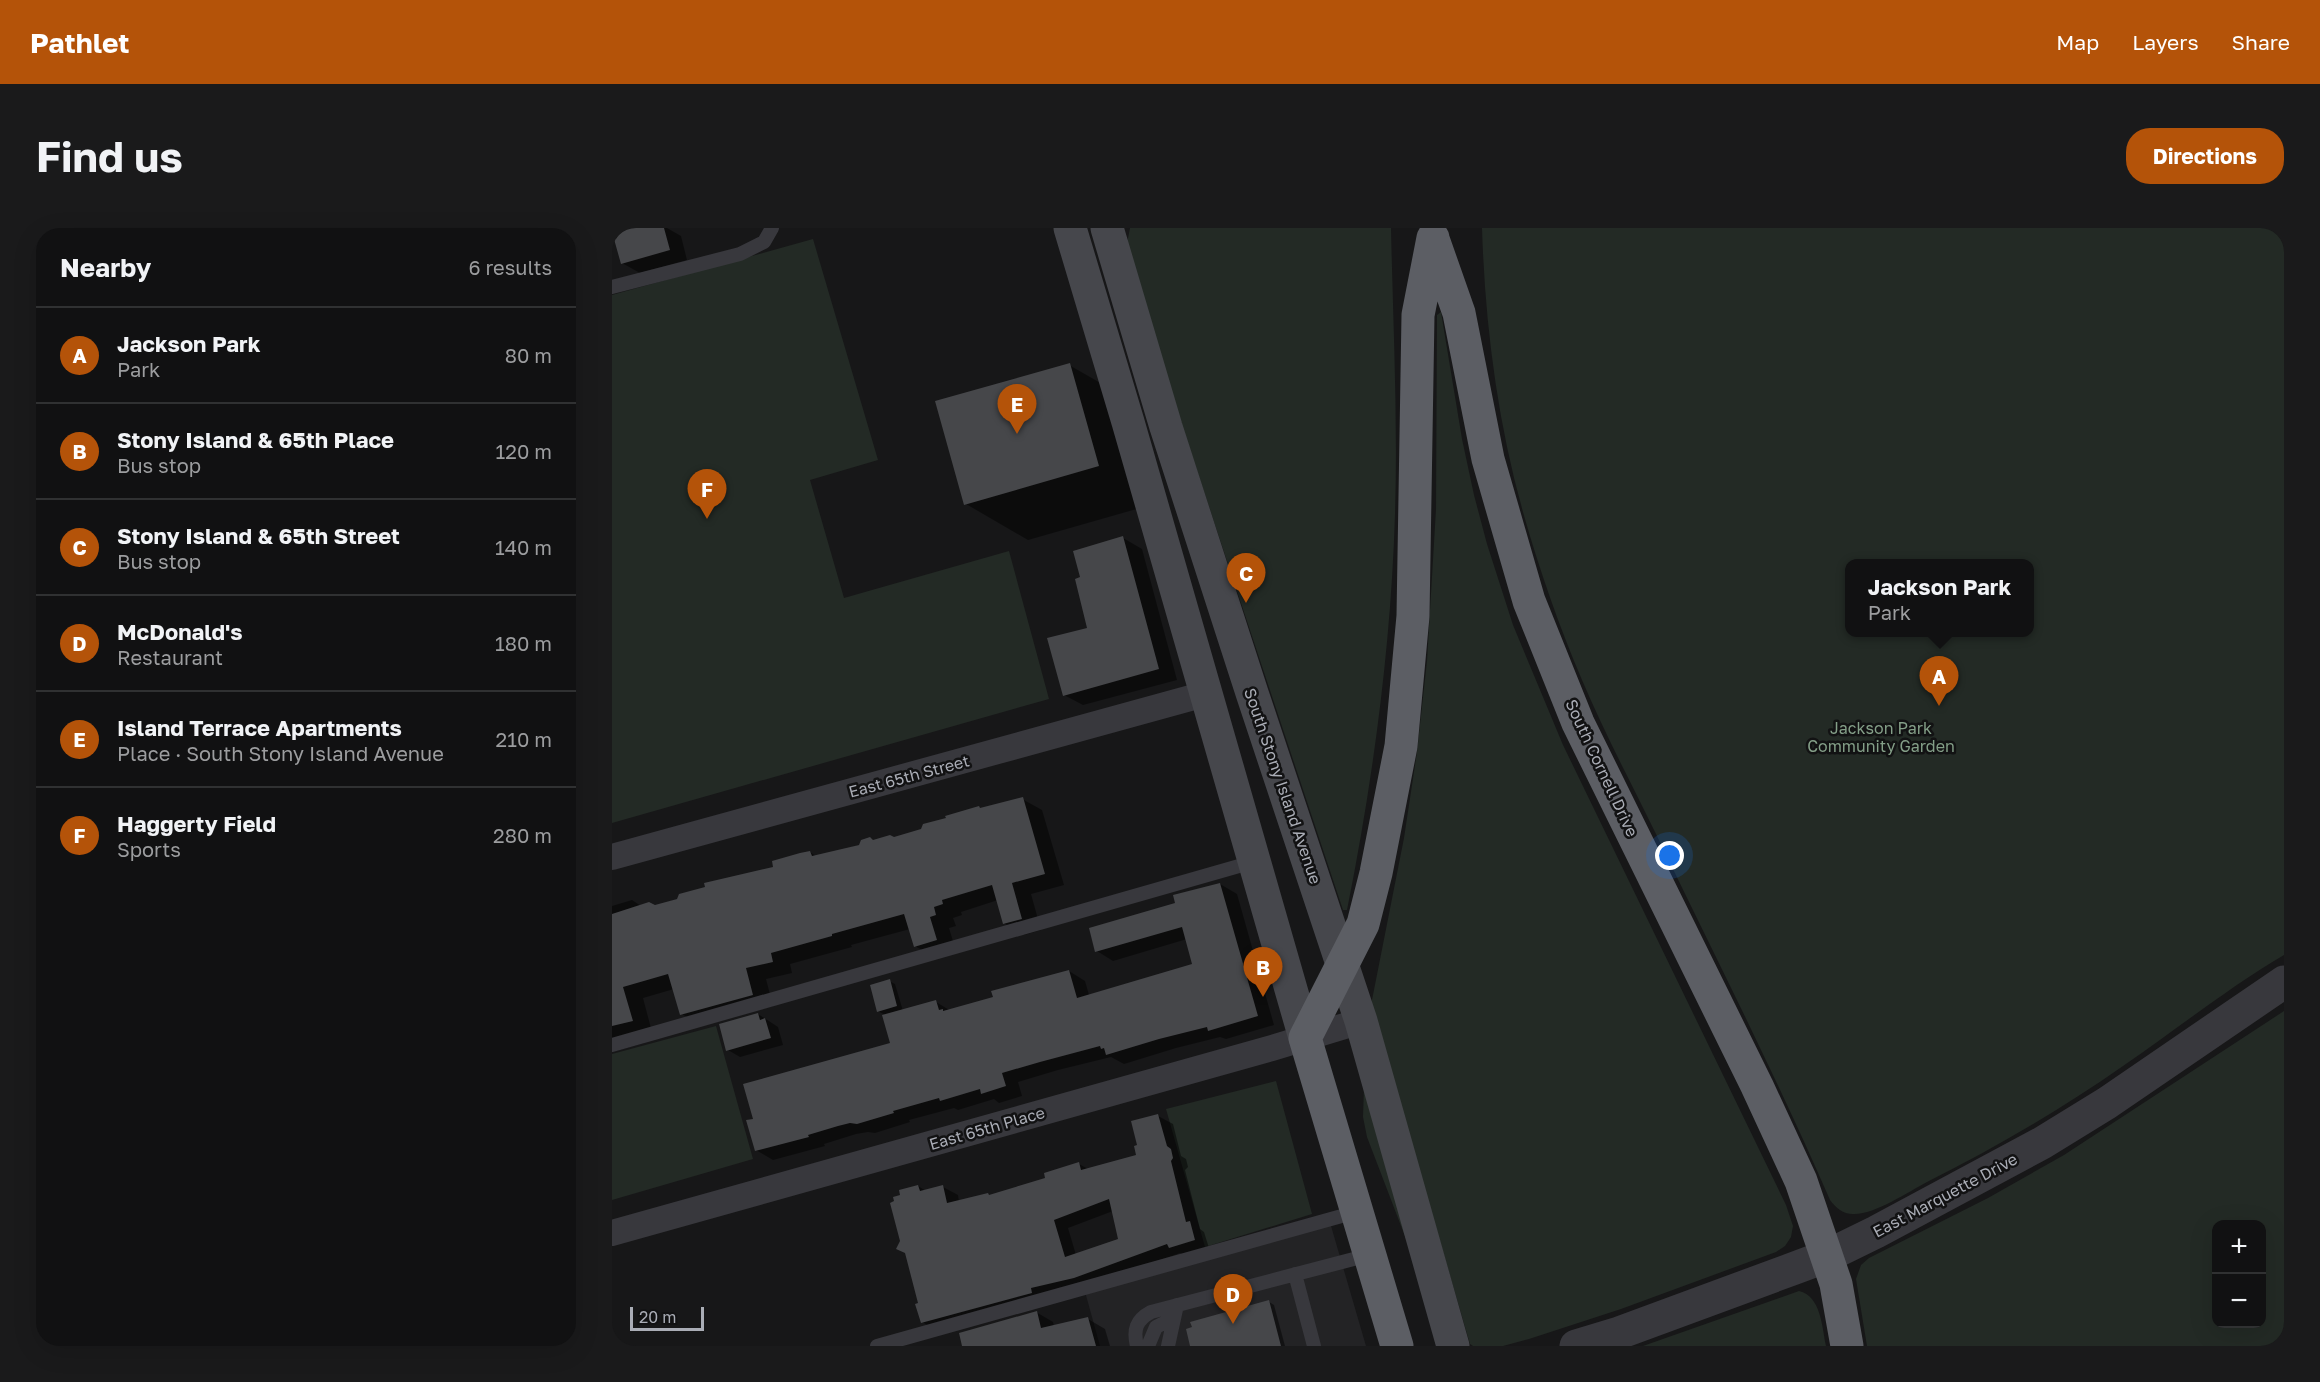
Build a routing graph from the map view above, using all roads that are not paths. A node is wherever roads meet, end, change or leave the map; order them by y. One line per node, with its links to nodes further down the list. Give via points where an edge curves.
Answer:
1 (772, 228): 5 (lane, via 764,242 740,254)
2 (1070, 228): 6 (main road)
3 (1107, 228): 9 (main road, South Stony Island Avenue, via 1166,427)
4 (1433, 233): 9 (highway, South Cornell Drive, via 1418,315 1413,616 1401,746 1364,924); 17 (highway, South Cornell Drive, via 1459,313 1488,459 1529,602 1578,723 1801,1181)
5 (612, 287)
6 (1205, 694): 7 (street, East 65th Street); 8 (main road)
7 (612, 857)
8 (1253, 862): 12 (main road); 13 (lane)
9 (1342, 964): 11 (main road, South Stony Island Avenue); 12 (highway, South Cornell Drive)
10 (2284, 982): 17 (street, East Marquette Drive, via 2042,1143)
11 (1361, 1021): 12 (street, East 65th Place); 26 (main road, South Stony Island Avenue)
12 (1305, 1038): 14 (highway); 15 (street, East 65th Place)
13 (612, 1045)
14 (1356, 1212): 16 (highway); 20 (lane)
15 (612, 1233)
16 (1369, 1255): 18 (lane); 25 (highway)
17 (1827, 1256): 27 (street, East Marquette Drive); 28 (highway, South Cornell Drive)
18 (1295, 1274): 19 (lane); 24 (lane)
19 (1175, 1312): 21 (lane, via 1150,1312 1141,1317 1135,1326); 22 (lane, via 1156,1327); 23 (lane)
20 (877, 1346)
21 (1137, 1346)
22 (1148, 1346)
23 (1168, 1346)
24 (1314, 1346)
25 (1397, 1346)
26 (1454, 1346)
27 (1576, 1346)
28 (1847, 1346)

